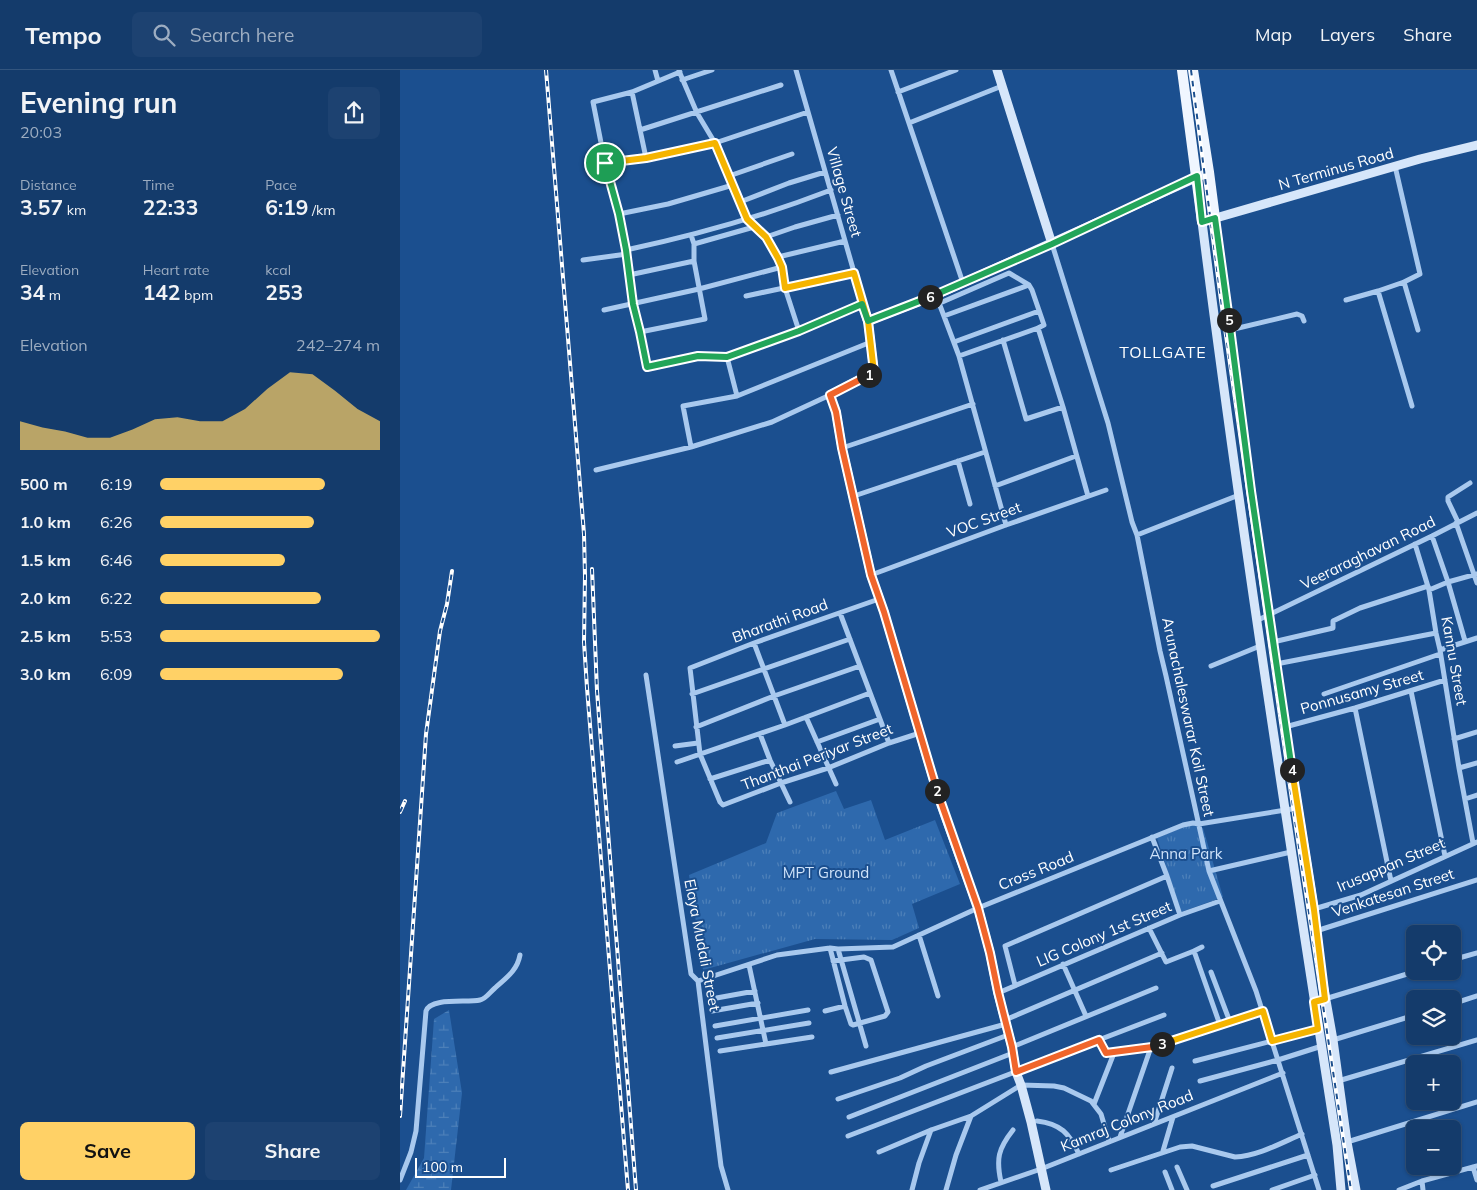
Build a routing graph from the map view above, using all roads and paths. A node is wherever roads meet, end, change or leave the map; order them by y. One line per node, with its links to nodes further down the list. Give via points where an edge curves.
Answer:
1 (655, 70): 11 (street)
2 (712, 70): 10 (street)
3 (796, 70): 16 (street, Village Street)
4 (891, 70): 15 (street)
5 (956, 70): 15 (street)
6 (997, 70): 13 (main road)
7 (1182, 70): 29 (main road)
8 (1193, 70): 27 (main road)
9 (680, 71): 10 (street); 11 (street)
10 (682, 80): 17 (street)
11 (658, 81): 14 (street)
12 (781, 85): 17 (street)
13 (1002, 86): 18 (street); 43 (main road)
14 (632, 92): 19 (street); 24 (street, via 593,102)
15 (898, 92): 18 (street)
16 (808, 112): 20 (street); 26 (street, Village Street)
17 (696, 113): 19 (street); 20 (street)
18 (909, 123): 52 (street)
19 (640, 130): 23 (street)
20 (715, 143): 23 (street); 28 (street)
21 (1477, 145): 25 (main road, N Terminus Road)
22 (792, 154): 28 (street)
23 (646, 158): 24 (street)
24 (605, 163): 33 (street)
25 (1395, 166): 35 (main road, N Terminus Road); 51 (street, via 1420,274)
26 (825, 172): 31 (street, Village Street); 32 (street)
27 (1209, 172): 29 (main road); 35 (main road)
28 (729, 176): 30 (street)
29 (1197, 176): 37 (main road); 43 (main road)
30 (733, 185): 32 (street); 33 (street)
31 (831, 190): 34 (street, Village Street); 36 (street)
32 (740, 202): 36 (street)
33 (619, 214): 44 (street)
34 (838, 215): 40 (street); 41 (street, Village Street)
35 (1215, 218): 37 (main road, N Terminus Road); 68 (main road)
36 (747, 219): 38 (street); 39 (street)
37 (1202, 222): 93 (main road)
38 (754, 227): 40 (street); 42 (street)
39 (691, 235): 42 (street); 44 (street)
40 (766, 237): 45 (street)
41 (845, 241): 45 (street); 49 (street, Village Street)
42 (694, 244): 47 (street)
43 (1052, 244): 52 (main road); 98 (street, Arunachaleswarar Koil Street, via 1108,423)
44 (627, 252): 46 (street); 50 (street)
45 (778, 258): 48 (street)
46 (583, 260)
47 (694, 261): 50 (street); 55 (street)
48 (782, 267): 54 (street); 55 (street)
49 (854, 273): 54 (street); 61 (street, Village Street)
50 (629, 274): 60 (street)
51 (1404, 282): 56 (street); 69 (street)
52 (963, 283): 58 (main road)
53 (1029, 285): 58 (street, via 1009,273); 63 (street); 64 (street)
54 (785, 288): 57 (street); 70 (street)
55 (699, 289): 60 (street); 71 (street, via 705,319)
56 (1378, 291): 59 (street); 80 (street)
57 (746, 296)
58 (938, 299): 64 (street); 66 (main road)
59 (1346, 300)
60 (633, 304): 62 (street); 71 (street)
61 (862, 304): 66 (street, Village Street); 70 (street)
62 (604, 310)
63 (1039, 311): 67 (street, via 1044,326); 74 (street)
64 (944, 316): 74 (street)
65 (1304, 320): 68 (street, via 1297,314)
66 (868, 321): 73 (main road)
67 (1038, 328): 72 (street); 81 (street)
68 (1230, 330): 108 (main road)
69 (1418, 330)
70 (799, 331): 76 (street)
71 (640, 332): 76 (street, via 647,367 698,356)
72 (1002, 340): 75 (street); 81 (street, via 1026,419)
73 (871, 342): 77 (main road, via 874,372); 78 (street)
74 (954, 342): 75 (street)
75 (959, 356): 79 (street)
76 (727, 357): 78 (street)
77 (830, 395): 82 (street, via 772,422); 83 (main road)
78 (737, 396): 82 (street, via 683,406)
79 (973, 404): 83 (street); 84 (street)
80 (1412, 406)
81 (1063, 407): 85 (street)
82 (691, 447): 87 (street)
83 (842, 448): 91 (main road)
84 (985, 452): 86 (street); 89 (street)
85 (1076, 456): 89 (street); 92 (street)
86 (958, 461): 91 (street); 94 (street)
87 (596, 470)
88 (1470, 483): 96 (street, via 1448,498)
89 (995, 486): 97 (street)
90 (1106, 490): 92 (street, VOC Street)
91 (854, 496): 102 (main road)
92 (1088, 496): 97 (street, VOC Street)
93 (1239, 496): 98 (street); 109 (main road)
94 (970, 504)
95 (1477, 513): 96 (street, Veeraraghavan Road)
96 (1457, 523): 99 (street, Veeraraghavan Road); 101 (street)
97 (1006, 524): 102 (street, VOC Street)
98 (1137, 535): 157 (street, Arunachaleswarar Koil Street)
99 (1432, 536): 100 (street, Veeraraghavan Road); 103 (street)
100 (1416, 544): 105 (street, Kannu Street); 108 (street, Veeraraghavan Road)
101 (1476, 574): 103 (street); 104 (street)
102 (871, 575): 106 (main road)
103 (1448, 582): 105 (street); 113 (street)
104 (1477, 583)
105 (1428, 588): 110 (street, Kannu Street); 114 (street, via 1360,608 1332,621 1333,628)
106 (879, 599): 107 (street, Bharathi Road); 136 (main road)
107 (840, 613): 112 (street); 115 (street, Bharathi Road)
108 (1269, 616): 109 (street, Veeraraghavan Road); 114 (main road)
109 (1256, 621): 116 (main road)
110 (1436, 633): 117 (street, Kannu Street); 118 (street)
111 (1477, 638): 113 (street)
112 (850, 639): 119 (street); 121 (street)
113 (1465, 641): 117 (street)
114 (1274, 642): 118 (main road)
115 (754, 643): 121 (street); 126 (street, Bharathi Road, via 690,668)
116 (1260, 646): 120 (street); 156 (main road)
117 (1440, 652): 123 (street, Kannu Street); 127 (street)
118 (1276, 664): 134 (main road)
119 (860, 666): 125 (street); 128 (street)
120 (1210, 666)
121 (764, 668): 126 (street); 128 (street)
122 (646, 675): 189 (street, Elaya Mudali Street, via 691,974)
123 (1445, 680): 124 (street, Ponnusamy Street); 138 (street, Kannu Street)
124 (1411, 691): 129 (street, Ponnusamy Street); 163 (street)
125 (870, 693): 130 (street); 131 (street)
126 (692, 694): 133 (street)
127 (1324, 694)
128 (774, 696): 132 (street); 133 (street)
129 (1355, 708): 134 (street, Ponnusamy Street); 166 (street)
130 (806, 717): 132 (street); 139 (street)
131 (880, 719): 139 (street); 141 (street)
132 (785, 725): 137 (street)
133 (696, 727): 140 (street)
134 (1285, 727): 155 (main road)
135 (1477, 732): 138 (street)
136 (920, 733): 141 (street, Thanthai Periyar Street); 169 (main road, via 941,805)
137 (760, 734): 143 (street); 144 (street)
138 (1454, 739): 148 (street, Kannu Street)
139 (817, 742): 147 (street)
140 (698, 743): 142 (street); 143 (street)
141 (889, 743): 147 (street, Thanthai Periyar Street)
142 (675, 746)
143 (700, 754): 145 (street); 149 (street)
144 (770, 760): 149 (street); 150 (street)
145 (677, 762)
146 (1477, 763): 148 (street)
147 (828, 768): 150 (street, Thanthai Periyar Street); 151 (street)
148 (1459, 768): 153 (street, Kannu Street)
149 (710, 779): 150 (street, Thanthai Periyar Street, via 723,805)
150 (781, 783): 154 (street)
151 (836, 784)
152 (1477, 795): 153 (street)
153 (1465, 799): 161 (street, Kannu Street)
154 (790, 802)
155 (1298, 808): 156 (street, Cross Road); 170 (main road)
156 (1284, 810): 159 (street, Cross Road); 162 (main road)
157 (1196, 813): 158 (street); 159 (street, Arunachaleswarar Koil Street)
158 (1188, 824): 159 (street, Cross Road); 160 (street, Cross Road)
159 (1199, 824): 164 (street, Arunachaleswarar Koil Street)
160 (1152, 837): 165 (street); 169 (street, Cross Road)
161 (1475, 842): 163 (street, Irusappan Street)
162 (1291, 852): 164 (street); 200 (main road)
163 (1445, 856): 166 (street, Irusappan Street)
164 (1209, 871): 168 (street, Arunachaleswarar Koil Street)
165 (1167, 876): 171 (street); 190 (street, via 1005,946)
166 (1391, 880): 170 (street, Irusappan Street, via 1361,895)
167 (1477, 880): 173 (street, Venkatesan Street)
168 (1220, 901): 171 (street, LIG Colony 1st Street); 206 (street, Arunachaleswarar Koil Street)
169 (978, 908): 174 (street, Cross Road); 194 (main road)
170 (1314, 910): 173 (main road)
171 (1180, 915): 172 (street, LIG Colony 1st Street)
172 (1149, 928): 179 (street); 185 (street, LIG Colony 1st Street)
173 (1316, 931): 198 (main road)
174 (919, 935): 177 (street, Cross Road, via 894,947); 195 (street)
175 (1202, 947): 178 (street)
176 (830, 948): 177 (street, Cross Road); 184 (street); 186 (street, Cross Road, via 777,956)
177 (838, 949): 183 (street)
178 (1194, 951): 179 (street, via 1166,962); 215 (street)
179 (1162, 953): 193 (street)
180 (1477, 953): 182 (street)
181 (520, 955): 267 (street, via 508,978 482,1000 428,1006 416,1131)
182 (1461, 957)
183 (840, 960): 184 (street); 214 (street); 214 (street, via 864,956 871,960 888,1012 885,1016)
184 (833, 961): 202 (street)
185 (1063, 964): 190 (street, LIG Colony 1st Street); 193 (street)
186 (749, 965): 189 (street, Cross Road); 192 (street)
187 (1211, 972): 212 (street)
188 (1406, 974): 198 (street)
189 (698, 981): 272 (street, Elaya Mudali Street, via 721,1166)
190 (1015, 985): 194 (street, LIG Colony 1st Street)
191 (1156, 988): 208 (street)
192 (755, 990): 197 (street); 201 (street)
193 (1074, 991): 208 (street); 211 (street)
194 (998, 992): 211 (main road)
195 (938, 996)
196 (1477, 996): 199 (street)
197 (711, 998)
198 (1325, 999): 200 (street); 223 (main road)
199 (1461, 1001)
200 (1314, 1002): 217 (main road)
201 (758, 1003): 203 (street); 210 (street)
202 (844, 1006): 205 (street); 214 (street, via 851,1024)
203 (712, 1010)
204 (808, 1010): 210 (street)
205 (825, 1011)
206 (1263, 1011): 212 (street); 225 (street, Arunachaleswarar Koil Street)
207 (1164, 1015): 222 (street)
208 (1086, 1016): 230 (street)
209 (1406, 1018): 223 (street)
210 (761, 1019): 216 (street); 218 (street)
211 (1005, 1022): 219 (main road); 236 (street)
212 (1230, 1022): 215 (street)
213 (809, 1023): 218 (street)
214 (859, 1023): 227 (street)
215 (1220, 1025): 229 (street)
216 (716, 1026)
217 (1318, 1029): 225 (street); 228 (main road)
218 (764, 1031): 221 (street); 226 (street)
219 (1008, 1035): 230 (main road); 242 (street)
220 (812, 1037): 226 (street)
221 (717, 1038)
222 (1099, 1040): 232 (street, via 1106,1053); 237 (street)
223 (1333, 1040): 240 (main road)
224 (1477, 1040): 240 (street)
225 (1272, 1041): 233 (street, Arunachaleswarar Koil Street); 234 (street)
226 (766, 1044): 231 (street)
227 (866, 1046)
228 (1322, 1046): 233 (street); 281 (main road)
229 (1152, 1047): 232 (street); 254 (street)
230 (1012, 1050): 237 (main road); 245 (street)
231 (720, 1051)
232 (1114, 1053): 244 (street)
233 (1278, 1060): 238 (street, Arunachaleswarar Koil Street); 239 (street)
234 (1195, 1061)
235 (1172, 1068): 249 (street)
236 (831, 1072)
237 (1016, 1072): 241 (main road); 253 (street)
238 (1283, 1073): 247 (street, Kamraj Colony Road); 252 (street, Arunachaleswarar Koil Street)
239 (1200, 1081)
240 (1338, 1081): 256 (main road)
241 (1021, 1085): 244 (street, via 1064,1088); 246 (street); 263 (main road)
242 (838, 1099)
243 (1477, 1102): 256 (street)
244 (1094, 1104): 255 (street, via 1101,1114)
245 (849, 1116)
246 (971, 1116): 250 (street); 274 (street)
247 (1172, 1117): 249 (street, Kamraj Colony Road); 258 (street)
248 (1037, 1122): 259 (street, via 1060,1127)
249 (1154, 1124): 254 (street, Kamraj Colony Road)
250 (931, 1130): 257 (street); 273 (street)
251 (1013, 1130): 270 (street, via 1002,1144 998,1159)
252 (1302, 1134): 258 (street, via 1235,1158 1192,1146); 260 (street, Arunachaleswarar Koil Street)
253 (848, 1136)
254 (1120, 1137): 255 (street, Kamraj Colony Road)
255 (1109, 1141): 259 (street, Kamraj Colony Road)
256 (1347, 1142): 282 (main road)
257 (879, 1152)
258 (1163, 1152): 264 (street)
259 (1079, 1154): 263 (street, Kamraj Colony Road)
260 (1308, 1155): 266 (street, Arunachaleswarar Koil Street); 271 (street)
261 (1177, 1167): 278 (street)
262 (1475, 1167): 268 (street); 269 (street)
263 (1041, 1169): 270 (street, Kamraj Colony Road); 276 (main road)
264 (1111, 1170)
265 (1165, 1172): 277 (street)
266 (1314, 1175): 279 (street); 280 (street, Arunachaleswarar Koil Street)
267 (400, 1180)
268 (1477, 1180)
269 (1422, 1181): 283 (street); 284 (street)
270 (1001, 1182): 275 (street, Kamraj Colony Road)
271 (1214, 1186)
272 (728, 1190)
273 (912, 1190)
274 (946, 1190)
275 (980, 1190)
276 (1046, 1190)
277 (1172, 1190)
278 (1187, 1190)
279 (1272, 1190)
280 (1318, 1190)
281 (1341, 1190)
282 (1356, 1190)
283 (1400, 1190)
284 (1423, 1190)

